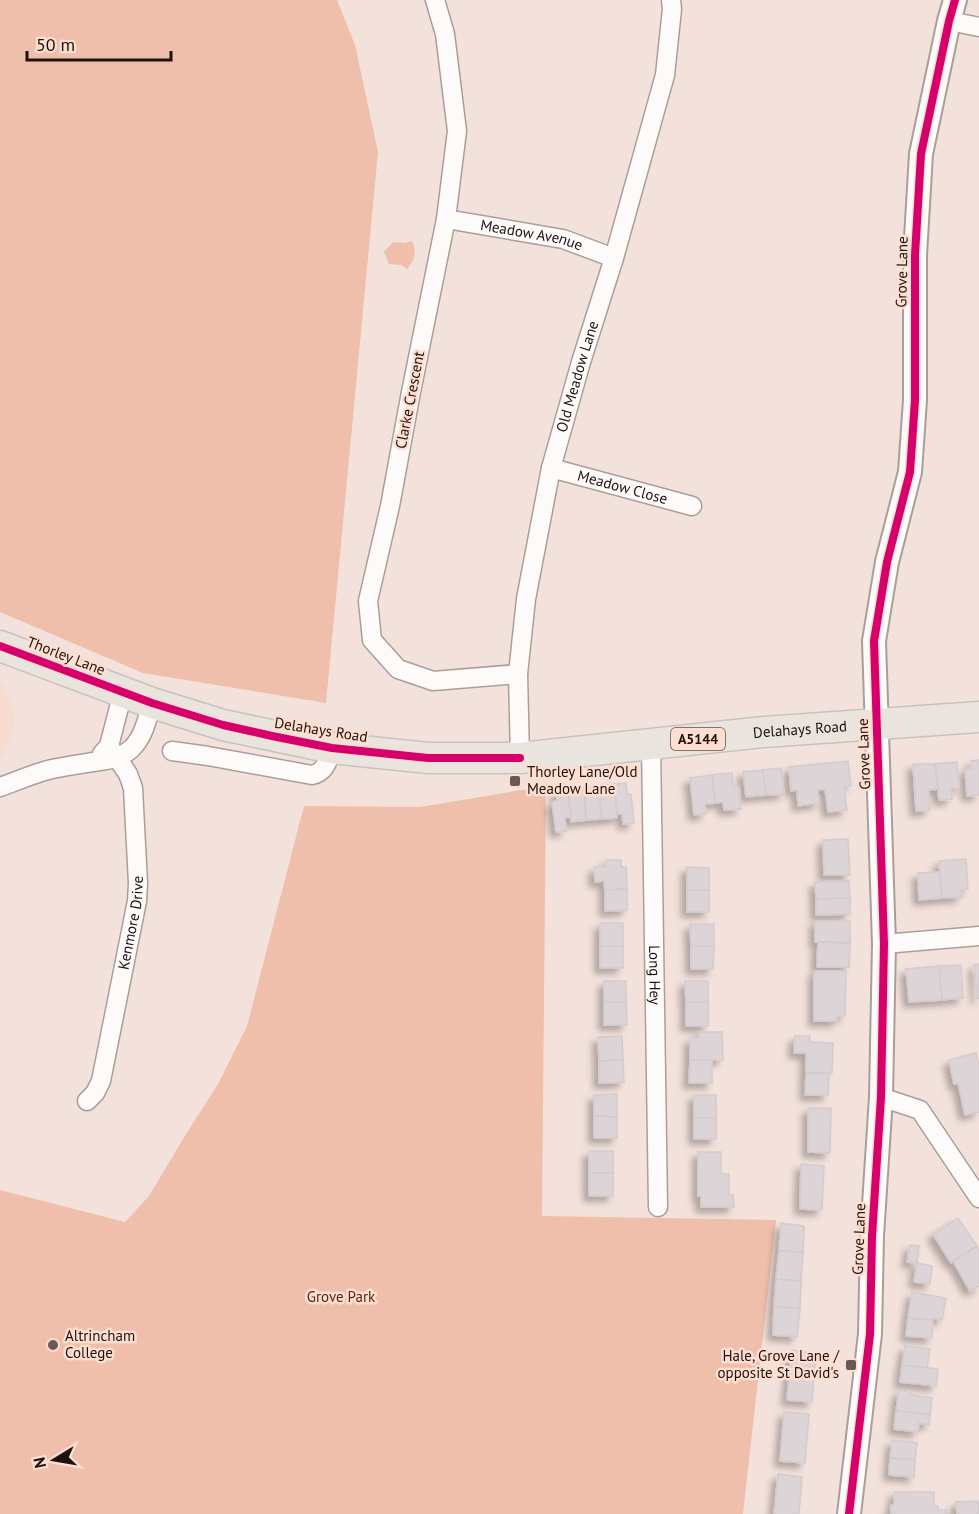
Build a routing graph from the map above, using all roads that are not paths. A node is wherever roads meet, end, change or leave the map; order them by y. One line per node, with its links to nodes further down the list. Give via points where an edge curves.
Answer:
1 (435, 0): 5 (street, Clarke Crescent, via 445,34 457,131)
2 (671, 0): 6 (street, Old Meadow Lane, via 666,75)
3 (952, 10): 4 (street); 14 (street, Grove Lane, via 921,154 910,472 887,562 874,641)
4 (979, 27)
5 (446, 219): 6 (street, Meadow Avenue, via 563,240); 10 (street, Clarke Crescent, via 368,601 372,640 398,669 434,681)
6 (614, 258): 7 (street, Old Meadow Lane)
7 (551, 468): 8 (street, Meadow Close); 10 (street, Old Meadow Lane, via 526,599)
8 (692, 506)
9 (0, 646): 11 (main road, Thorley Lane / A5144)
10 (518, 674): 19 (street, Old Meadow Lane)
11 (123, 692): 12 (main road, Delahays Road / A5144); 18 (street)
12 (152, 703): 16 (main road, Delahays Road / A5144, via 223,725); 18 (street, via 134,747)
13 (979, 717): 14 (main road, Delahays Road / A5144)
14 (877, 723): 15 (main road, Delahays Road / A5144); 22 (street, Grove Lane)
15 (651, 744): 19 (main road, Delahays Road / A5144); 26 (street, Long Hey)
16 (332, 748): 17 (street, Delahays Road, via 324,769 312,775); 19 (main road, Delahays Road / A5144, via 428,758)
17 (172, 751)
18 (113, 752): 20 (street, via 105,761 50,770); 24 (street, Kenmore Drive, via 133,788 137,902 101,1081)
19 (520, 758)
20 (0, 787)
21 (979, 936): 22 (street)
22 (884, 944): 23 (street, Grove Lane)
23 (881, 1097): 25 (street, via 920,1110); 27 (street, Grove Lane, via 870,1334)
24 (87, 1101)
25 (978, 1194)
26 (658, 1207)
27 (849, 1514)

